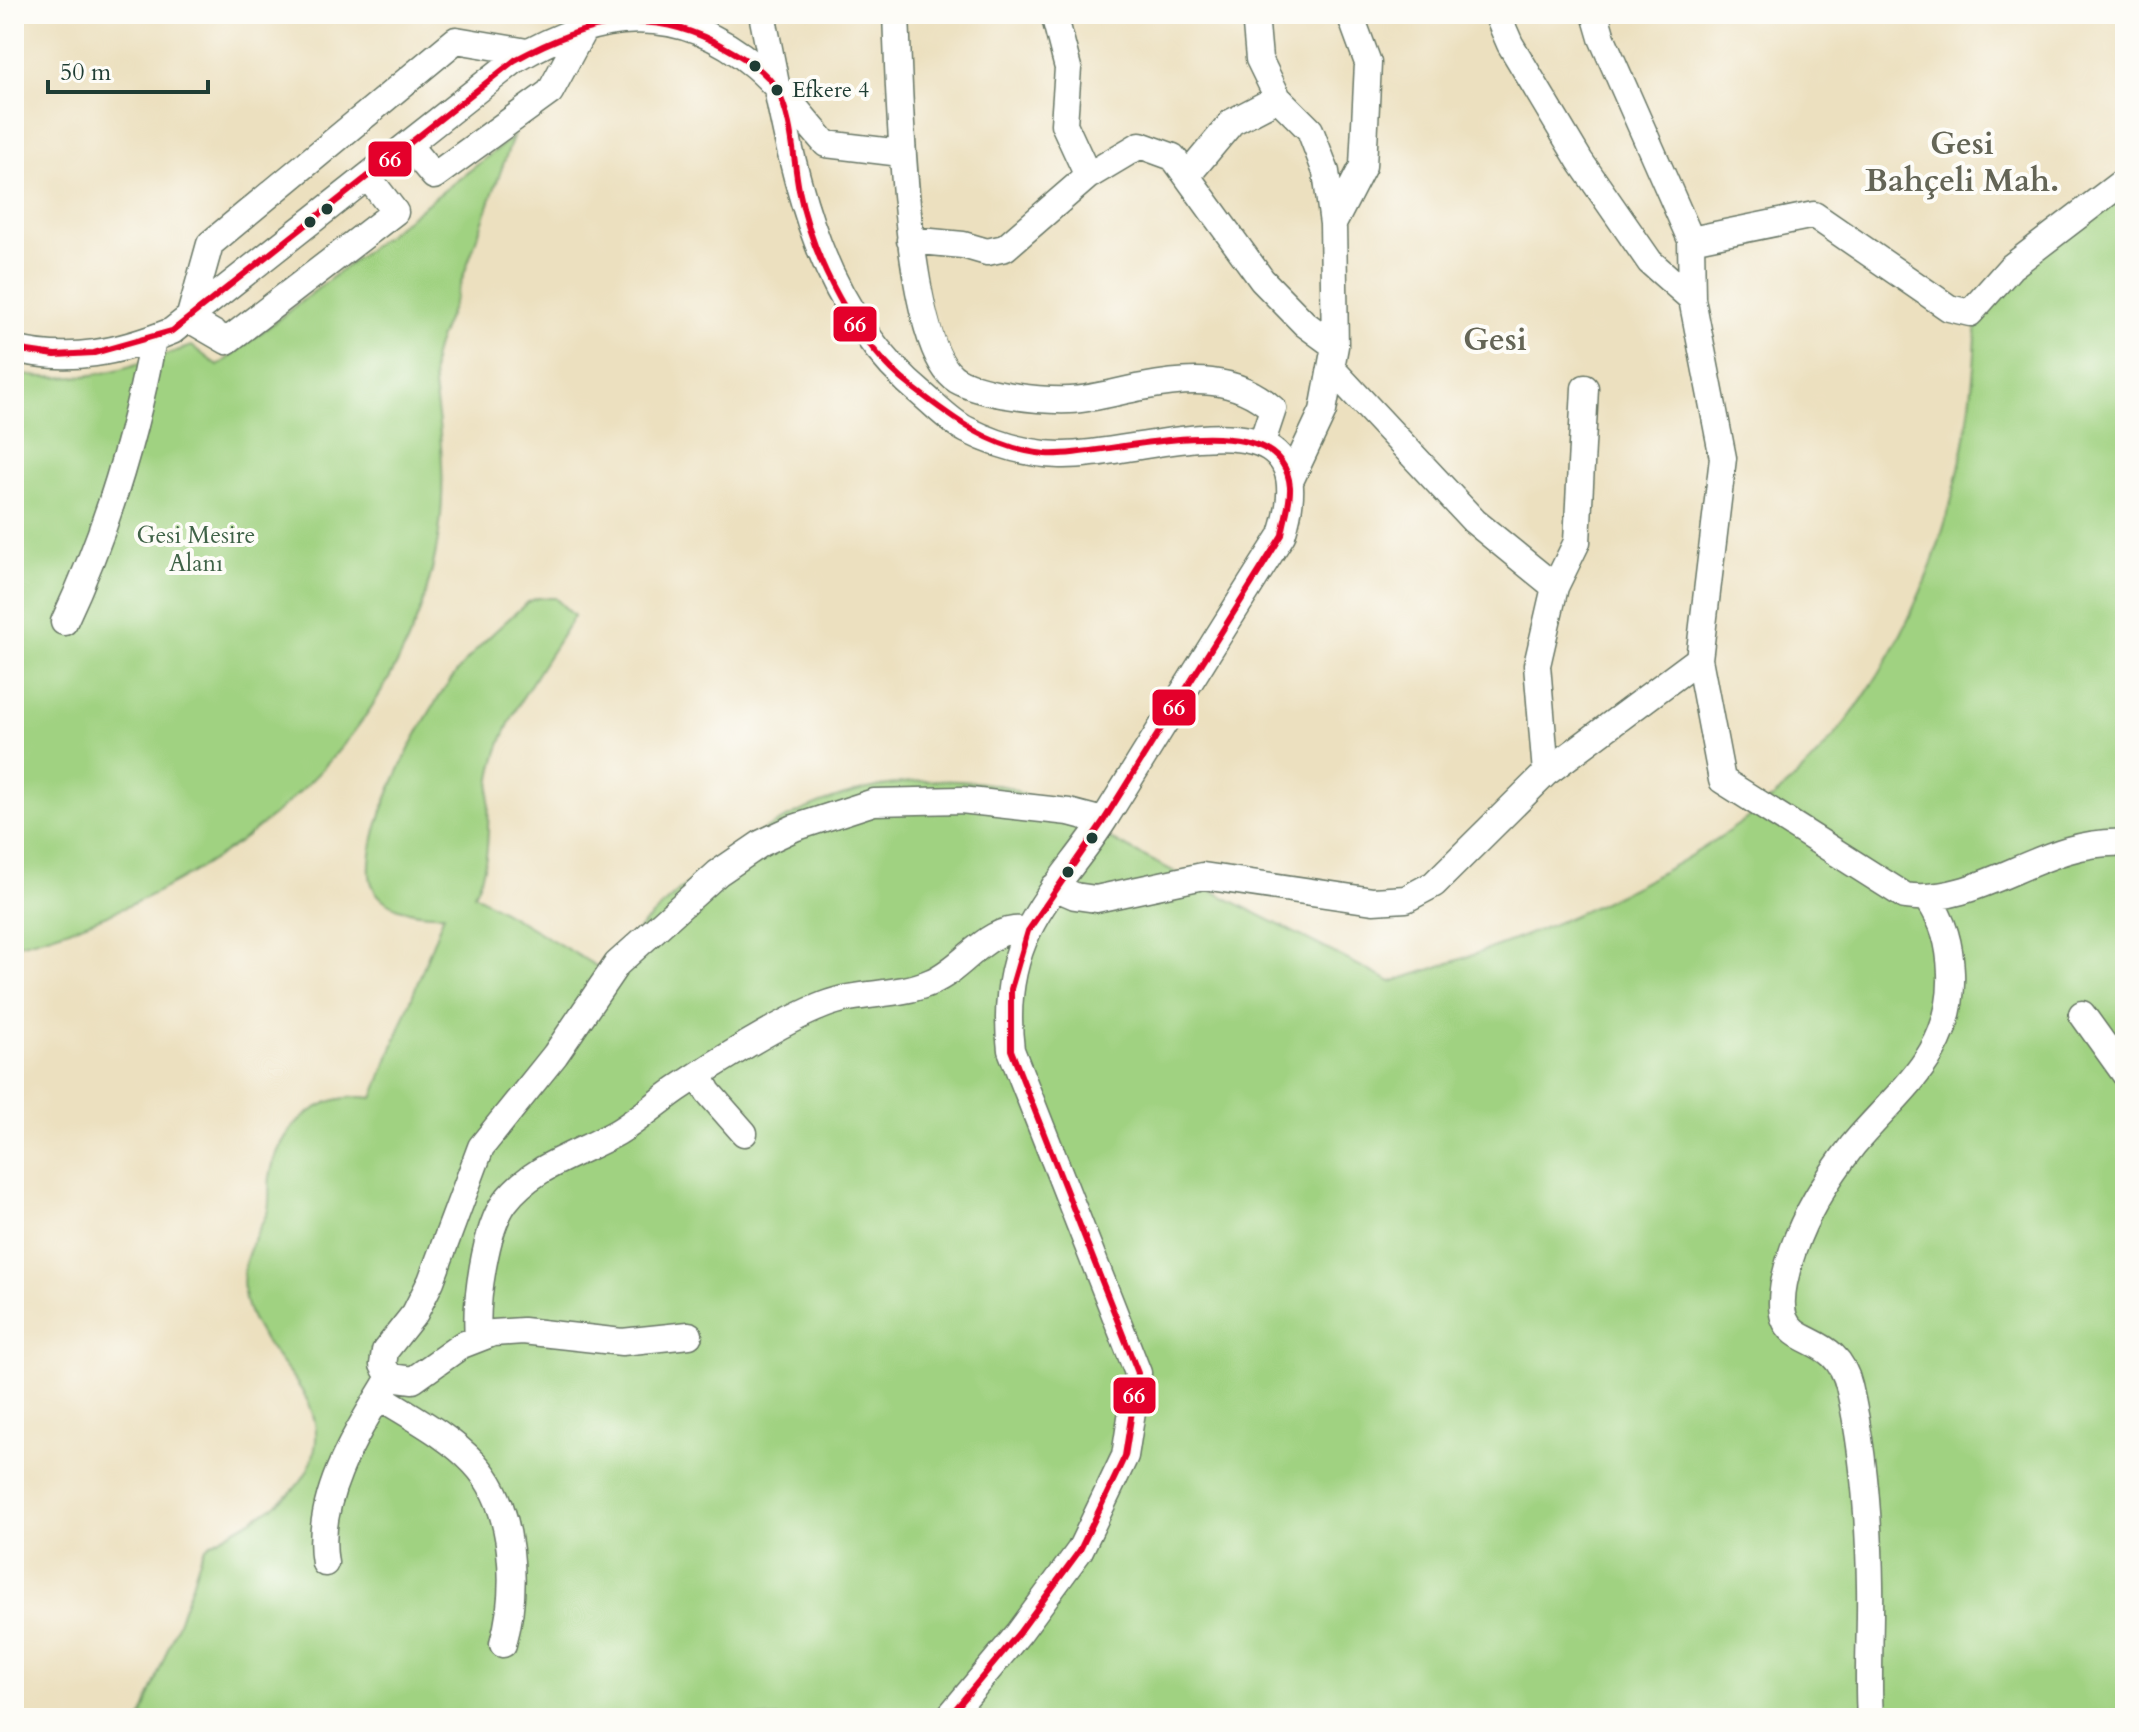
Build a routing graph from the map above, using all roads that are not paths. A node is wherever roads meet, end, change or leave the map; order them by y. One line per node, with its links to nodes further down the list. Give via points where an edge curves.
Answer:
1 (762, 14): 10 (street)
2 (896, 14): 13 (street)
3 (1054, 14): 14 (street, via 1068,68 1064,124)
4 (1255, 14): 11 (street, via 1259,59)
5 (1350, 14): 18 (street, via 1368,63 1363,166)
6 (1497, 14): 21 (street, via 1580,161 1650,262)
7 (1595, 14): 20 (street)
8 (585, 27): 9 (street); 10 (street, via 654,20 708,35 755,66); 12 (street, via 550,92 434,176)
9 (527, 52): 12 (street); 22 (street, via 456,40 210,244)
10 (778, 90): 13 (street, via 826,144); 27 (street, via 802,205 838,292 892,369 964,429 1011,448 1060,455 1231,437)
11 (1278, 98): 15 (street, via 1232,122); 18 (street, via 1310,130 1326,172)
12 (408, 145): 16 (street)
13 (901, 153): 19 (street)
14 (1088, 176): 15 (street, via 1140,145 1173,157); 19 (street, via 1005,248 987,252)
15 (1187, 176): 25 (street, via 1262,280)
16 (368, 177): 22 (street); 22 (street, via 395,212 227,341)
17 (2125, 180): 20 (street, via 2011,267 1970,313 1949,308 1814,215)
18 (1333, 224): 25 (street)
19 (910, 240): 27 (street, via 936,352 955,379 1004,395 1070,400 1172,381 1233,384 1257,394 1273,409)
20 (1691, 240): 21 (street)
21 (1692, 299): 31 (street, via 1723,458)
22 (189, 319): 23 (street)
23 (153, 339): 24 (street, via 122,351 59,357); 30 (street, via 114,491)
24 (14, 349)
25 (1333, 357): 28 (street, via 1323,411); 29 (street, via 1474,521)
26 (1585, 388): 29 (street, via 1577,542)
27 (1262, 442): 28 (street, via 1286,464)
28 (1291, 479): 33 (street, via 1282,535)
29 (1555, 587): 32 (street, via 1537,665)
30 (64, 622)
31 (1699, 659): 32 (street); 36 (street, via 1722,780 1873,878 1905,896)
32 (1546, 773): 35 (street, via 1434,884 1406,899 1373,901 1203,876 1096,899)
33 (1103, 821): 35 (street); 44 (street, via 974,801 874,802 794,828 718,873 617,964 555,1055 481,1147 431,1281 415,1313 385,1351)
34 (2125, 843): 36 (street, via 2098,843 2039,858 1948,896)
35 (1054, 887): 37 (street)
36 (1928, 899): 48 (street, via 1942,920 1951,963 1942,1037 1915,1078 1823,1187 1797,1241 1782,1296 1781,1317 1787,1329 1826,1351 1848,1383 1867,1527)
37 (1028, 930): 40 (street, via 994,934 931,982 819,1006); 47 (street, via 1013,974 1011,1050 1138,1373 1125,1456 1080,1550)
38 (2082, 1014): 39 (street)
39 (2125, 1074)
40 (699, 1075): 41 (street); 43 (street, via 618,1131 537,1173 507,1200 490,1235)
41 (744, 1133)
42 (689, 1335): 43 (street, via 622,1342 523,1331)
43 (478, 1337): 44 (street, via 413,1380)
44 (385, 1386): 45 (street, via 350,1449 326,1511 320,1536); 46 (street, via 487,1479 513,1569)
45 (325, 1563)
46 (503, 1644)
47 (948, 1718)
48 (1870, 1718)

